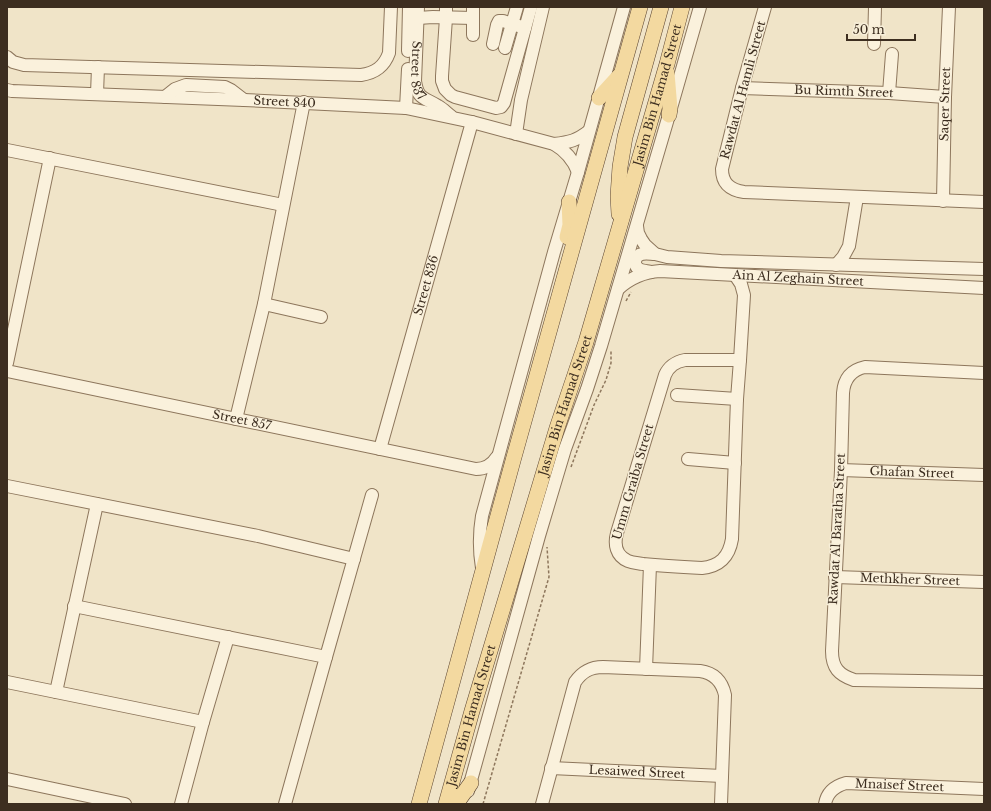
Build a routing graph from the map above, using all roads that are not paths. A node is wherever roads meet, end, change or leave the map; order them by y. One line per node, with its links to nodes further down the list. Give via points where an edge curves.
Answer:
1 (391, 7): 27 (street, via 386,59 378,69 367,74)
2 (409, 7): 39 (street, Street 837)
3 (510, 7): 18 (street)
4 (517, 7): 18 (street)
5 (531, 7): 19 (street)
6 (543, 7): 44 (street, via 521,100)
7 (624, 7): 36 (street)
8 (640, 7): 28 (main road)
9 (661, 7): 54 (main road, via 625,137 618,196)
10 (682, 7): 25 (main road, Jasim Bin Hamad Street)
11 (700, 7): 40 (street, Jasim Bin Hamad Street)
12 (765, 7): 30 (street, Rawdat Al Hamli Street)
13 (875, 7): 21 (street)
14 (949, 7): 35 (street, Saqer Street)
15 (446, 12): 16 (street, via 433,17); 17 (street); 19 (street, via 442,76 445,89 455,97 496,108 504,103)
16 (418, 13): 41 (street, Street 837, via 416,88 422,98)
17 (473, 13): 20 (street)
18 (509, 23): 19 (street); 22 (street)
19 (525, 28)
20 (473, 35)
21 (874, 44)
22 (499, 45)
23 (892, 54): 32 (street)
24 (7, 57): 26 (street, via 24,65)
25 (667, 64): 40 (main road); 54 (main road, Jasim Bin Hamad Street)
26 (98, 67): 27 (street); 33 (street)
27 (186, 70): 29 (street)
28 (621, 74): 36 (main road); 63 (main road)
29 (186, 85): 34 (street, via 174,89); 37 (street, via 225,87)
30 (742, 88): 32 (street, Bu Rimth Street); 49 (street, Rawdat Al Hamli Street, via 722,169 724,180 732,189 744,192)
31 (9, 91): 33 (street, Street 840)
32 (889, 93): 35 (street, Bu Rimth Street)
33 (97, 94): 34 (street, Street 840)
34 (165, 97): 37 (street, Street 840)
35 (945, 97): 50 (street, Saqer Street)
36 (598, 98): 43 (street)
37 (244, 100): 38 (street, Street 840)
38 (304, 102): 39 (street, Street 840); 53 (street)
39 (406, 108): 41 (street, Street 840)
40 (669, 115): 55 (street, Jasim Bin Hamad Street)
41 (452, 117): 42 (street, Street 840)
42 (472, 122): 44 (street, Street 840); 77 (street, Street 836)
43 (589, 130): 45 (street, Street 840, via 574,140); 48 (street)
44 (516, 134): 45 (street, Street 840)
45 (554, 144): 48 (street, Street 840, via 569,155)
46 (7, 150): 47 (street)
47 (50, 158): 53 (street); 71 (street)
48 (578, 172): 51 (street)
49 (857, 196): 50 (street, Rawdat Al Hamli Street); 56 (street)
50 (943, 201): 52 (street, Rawdat Al Hamli Street)
51 (569, 202): 63 (main road, via 570,225 562,256); 78 (street)
52 (984, 202)
53 (283, 205): 68 (street)
54 (620, 226): 110 (main road, Jasim Bin Hamad Street, via 548,458)
55 (637, 226): 57 (street, via 645,246); 66 (street, Jasim Bin Hamad Street)
56 (849, 246): 58 (street); 59 (street, via 853,256)
57 (655, 254): 58 (street, Ain Al Zeghain Street, via 721,261); 61 (street, Ain Al Zeghain Street, via 640,254 635,259 636,266)
58 (836, 265): 59 (street, Ain Al Zeghain Street)
59 (862, 265): 60 (street, Ain Al Zeghain Street)
60 (984, 269)
61 (651, 272): 62 (street, Ain Al Zeghain Street); 66 (street, Ain Al Zeghain Street, via 633,278)
62 (735, 275): 64 (street, Ain Al Zeghain Street); 67 (street, Umm Graiba Street)
63 (564, 276): 90 (main road)
64 (756, 277): 65 (street, Ain Al Zeghain Street); 67 (street, Umm Graiba Street)
65 (984, 288)
66 (618, 289): 104 (street, Jasim Bin Hamad Street, via 539,536)
67 (744, 295): 70 (street, Umm Graiba Street)
68 (264, 304): 69 (street); 76 (street)
69 (321, 317)
70 (740, 360): 75 (street, Umm Graiba Street); 89 (street, Umm Graiba Street, via 678,361 672,364 665,375 615,539 622,558)
71 (7, 363)
72 (7, 371): 76 (street, Street 857)
73 (984, 373): 82 (street, Rawdat Al Baratha Street, via 865,367 854,371 843,386)
74 (677, 395): 75 (street)
75 (737, 399): 80 (street, Umm Graiba Street)
76 (236, 419): 77 (street, Street 857)
77 (380, 449): 81 (street, Street 857)
78 (498, 456): 81 (street, via 491,464); 85 (street)
79 (688, 459): 80 (street)
80 (735, 463): 89 (street, Umm Graiba Street, via 732,539 728,554 717,564 702,568)
81 (476, 469): 85 (street)
82 (840, 470): 83 (street, Ghafan Street); 91 (street, Rawdat Al Baratha Street)
83 (984, 475)
84 (7, 486): 87 (street)
85 (489, 489): 90 (street, via 480,532 479,548)
86 (372, 494): 88 (street)
87 (97, 504): 88 (street, via 258,536); 93 (street)
88 (354, 559): 95 (street)
89 (650, 565): 96 (street)
90 (483, 570): 109 (main road)
91 (835, 577): 92 (street, Methkher Street); 98 (street, Rawdat Al Baratha Street, via 832,659 835,667 847,678)
92 (984, 582)
93 (74, 606): 94 (street); 99 (street)
94 (228, 637): 95 (street); 100 (street)
95 (326, 657): 108 (street)
96 (646, 669): 101 (street, via 596,667 579,677 575,682); 102 (street, via 706,672 721,683 725,695)
97 (7, 682): 99 (street)
98 (984, 682)
99 (56, 692): 100 (street)
100 (203, 722): 107 (street)
101 (551, 768): 102 (street, Lesaiwed Street); 113 (street)
102 (722, 776): 114 (street)
103 (7, 779): 106 (street)
104 (471, 783): 111 (main road); 112 (street, Jasim Bin Hamad Street)
105 (984, 790): 115 (street, Mnaisef Street, via 846,783 834,788)
106 (125, 804)
107 (181, 804)
108 (285, 804)
109 (419, 804)
110 (446, 804)
111 (456, 804)
112 (465, 804)
113 (542, 804)
114 (721, 804)
115 (825, 804)

